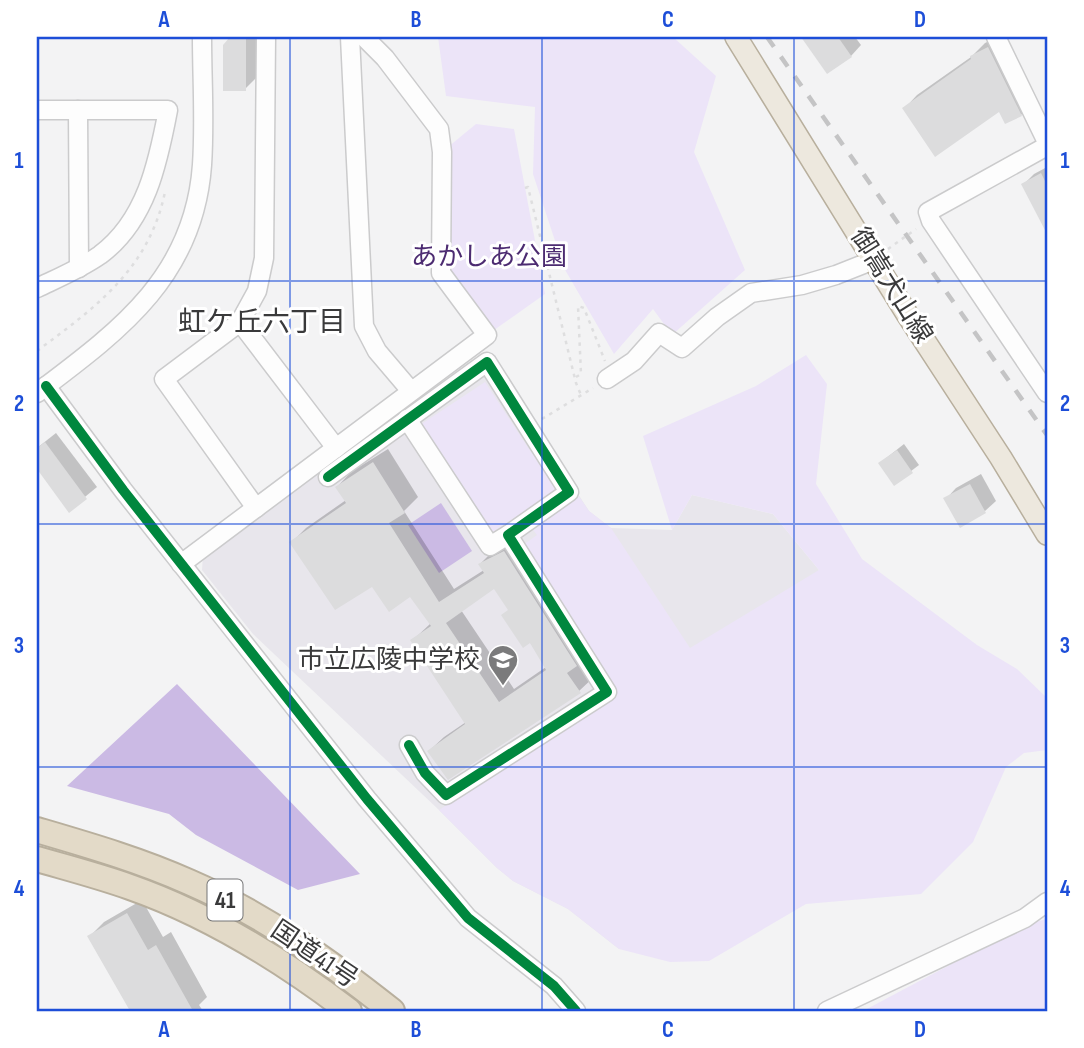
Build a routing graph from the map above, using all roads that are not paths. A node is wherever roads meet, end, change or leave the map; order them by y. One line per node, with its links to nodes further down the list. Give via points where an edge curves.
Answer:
1 (202, 37): 15 (street, via 202,165 190,223 176,259 140,308)
2 (266, 37): 13 (street, via 264,258 257,290)
3 (350, 37): 16 (street, via 364,326 377,351)
4 (364, 37): 16 (street, via 439,129 441,273 487,335)
5 (736, 37): 10 (main road, 御嵩犬山線)
6 (996, 37): 9 (street)
7 (37, 110): 8 (street)
8 (78, 110): 11 (street); 11 (street, via 168,110 153,178 138,212 101,254)
9 (1047, 144): 17 (street, via 929,212)
10 (874, 260): 14 (street, via 802,285 751,293 682,348 659,333 634,361); 22 (main road, 御嵩犬山線)
11 (79, 268): 12 (street)
12 (37, 288)
13 (240, 322): 19 (street); 21 (street, via 164,379)
14 (609, 378)
15 (42, 389): 24 (street)
16 (411, 391): 19 (street)
17 (1047, 393)
18 (407, 419): 20 (street); 23 (street, via 490,546); 23 (street, via 487,362 569,492)
19 (336, 447): 21 (street)
20 (328, 477)
21 (256, 508): 24 (street)
22 (1047, 534)
23 (508, 535): 25 (street, via 607,692 446,795 425,773)
24 (181, 564): 31 (street, via 320,743 468,918 554,986)
25 (409, 745)
26 (37, 830): 30 (highway, 国道41号 / 41, via 189,882 267,923)
27 (37, 859): 29 (highway, 国道41号 / 41, via 131,887 192,913 253,944)
28 (1047, 902): 32 (street, via 1014,924)
29 (349, 1011)
30 (392, 1011)
31 (576, 1011)
32 (827, 1011)

